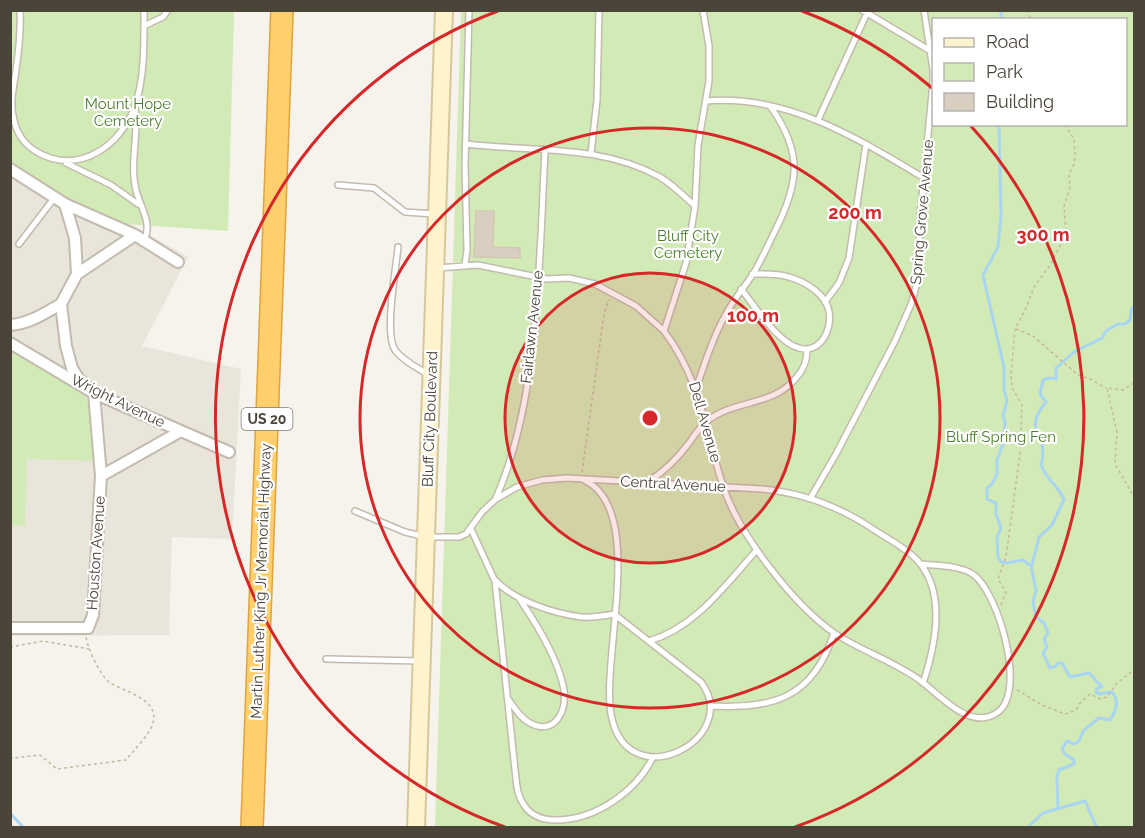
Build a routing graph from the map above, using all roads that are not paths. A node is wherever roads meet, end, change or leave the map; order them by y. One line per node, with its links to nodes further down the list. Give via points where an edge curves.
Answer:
1 (20, 10): 24 (lane, via 14,122 21,138 33,150)
2 (144, 10): 12 (lane)
3 (168, 10): 12 (lane, via 163,17)
4 (282, 10): 78 (highway, Martin Luther King Jr Memorial Highway / US 20)
5 (293, 10): 79 (highway, Martin Luther King Jr Memorial Highway / US 20)
6 (444, 10): 32 (street, Bluff City Boulevard)
7 (469, 10): 20 (lane)
8 (599, 10): 23 (lane, via 597,100)
9 (704, 10): 16 (lane, via 709,65)
10 (924, 10): 13 (lane, Spring Grove Avenue)
11 (864, 12): 13 (lane); 19 (lane)
12 (144, 26): 18 (lane)
13 (929, 50): 14 (lane, Spring Grove Avenue)
14 (932, 75)
15 (932, 94): 26 (lane, Spring Grove Avenue)
16 (706, 101): 17 (lane, via 737,99); 30 (lane, via 698,145)
17 (770, 106): 19 (lane); 40 (lane, via 788,138 794,158 794,179 786,210)
18 (135, 107): 24 (lane, via 119,134 105,147 81,159); 31 (lane, via 134,178)
19 (818, 120): 21 (lane)
20 (466, 144): 22 (lane); 37 (lane)
21 (866, 144): 26 (lane); 43 (lane, via 849,258 839,283)
22 (545, 151): 23 (lane); 41 (lane, Fairlawn Avenue)
23 (591, 153): 30 (lane, via 651,172)
24 (63, 161): 31 (lane, via 111,185)
25 (10, 169): 28 (street)
26 (924, 178): 59 (lane, Spring Grove Avenue, via 918,278 912,302)
27 (338, 185): 32 (lane, via 374,188 405,212)
28 (55, 197): 29 (street); 34 (lane)
29 (65, 204): 33 (street); 39 (street, via 75,238)
30 (695, 206): 46 (lane, via 686,263)
31 (141, 207): 33 (lane, via 148,227)
32 (436, 214): 38 (street, Bluff City Boulevard)
33 (140, 237): 36 (street); 39 (street)
34 (19, 244)
35 (398, 247): 49 (lane, via 389,335 394,349 403,358)
36 (178, 262)
37 (465, 264): 38 (lane, Dell Avenue); 41 (lane, Dell Avenue)
38 (434, 268): 49 (street, Bluff City Boulevard)
39 (77, 274): 44 (street)
40 (752, 274): 42 (lane); 43 (lane, via 789,277 809,286)
41 (538, 277): 46 (lane, Dell Avenue, via 582,281 613,292 642,310); 60 (lane, Fairlawn Avenue, via 523,406)
42 (741, 289): 48 (lane, via 782,337); 50 (lane, via 718,329)
43 (825, 302): 48 (lane, via 830,317 828,331 819,343)
44 (62, 304): 45 (street, via 28,321); 51 (street, via 72,368)
45 (10, 325)
46 (664, 331): 50 (lane, Dell Avenue)
47 (10, 343): 51 (street, Wright Avenue)
48 (807, 349): 52 (lane, via 803,368 781,393 728,410)
49 (431, 376): 63 (street, Bluff City Boulevard)
50 (696, 388): 52 (lane, Dell Avenue)
51 (94, 393): 53 (street, Wright Avenue); 55 (street, Houston Avenue)
52 (705, 422): 57 (lane, via 664,472); 58 (lane, Dell Avenue)
53 (181, 431): 54 (street, Wright Avenue); 55 (street, Houston Avenue)
54 (229, 452)
55 (101, 476): 69 (street, Houston Avenue, via 93,615 86,631)
56 (581, 478): 57 (lane, Central Avenue); 60 (lane, Central Avenue, via 542,480 517,487); 68 (lane, via 604,498 616,526)
57 (648, 482): 58 (lane, Central Avenue)
58 (723, 487): 59 (lane, Central Avenue); 64 (lane, Dell Avenue)
59 (811, 497): 65 (lane, Central Avenue, via 850,513)
60 (496, 499): 62 (lane, Central Avenue)
61 (355, 511): 63 (lane)
62 (471, 529): 63 (lane, via 459,537); 66 (lane)
63 (426, 537): 73 (street, Bluff City Boulevard)
64 (756, 551): 70 (lane, Dell Avenue, via 802,604); 71 (lane, via 689,622)
65 (921, 564): 74 (lane, via 932,590 936,622 934,647); 74 (lane, Dell Avenue, via 961,570 985,586 997,610 1010,688 1005,705 994,714 981,717 959,711)
66 (494, 579): 67 (lane); 75 (lane)
67 (517, 596): 68 (lane, via 583,617); 75 (lane, via 557,668 564,691 564,709 552,724 533,724)
68 (614, 614): 71 (lane); 77 (lane, via 609,681 613,723 624,745 637,754)
69 (10, 628)
70 (834, 633): 74 (lane, Dell Avenue); 76 (lane, via 819,665 795,693 752,705)
71 (649, 641): 76 (lane, via 701,682)
72 (326, 659): 73 (lane)
73 (422, 661): 80 (street, Bluff City Boulevard)
74 (923, 683)
75 (507, 698): 77 (lane, via 518,794 530,813 544,819 563,820 604,807 637,781)
76 (711, 706): 77 (lane, via 708,723 692,744 677,753)
77 (653, 757)
78 (252, 828)
79 (264, 828)
80 (416, 828)

